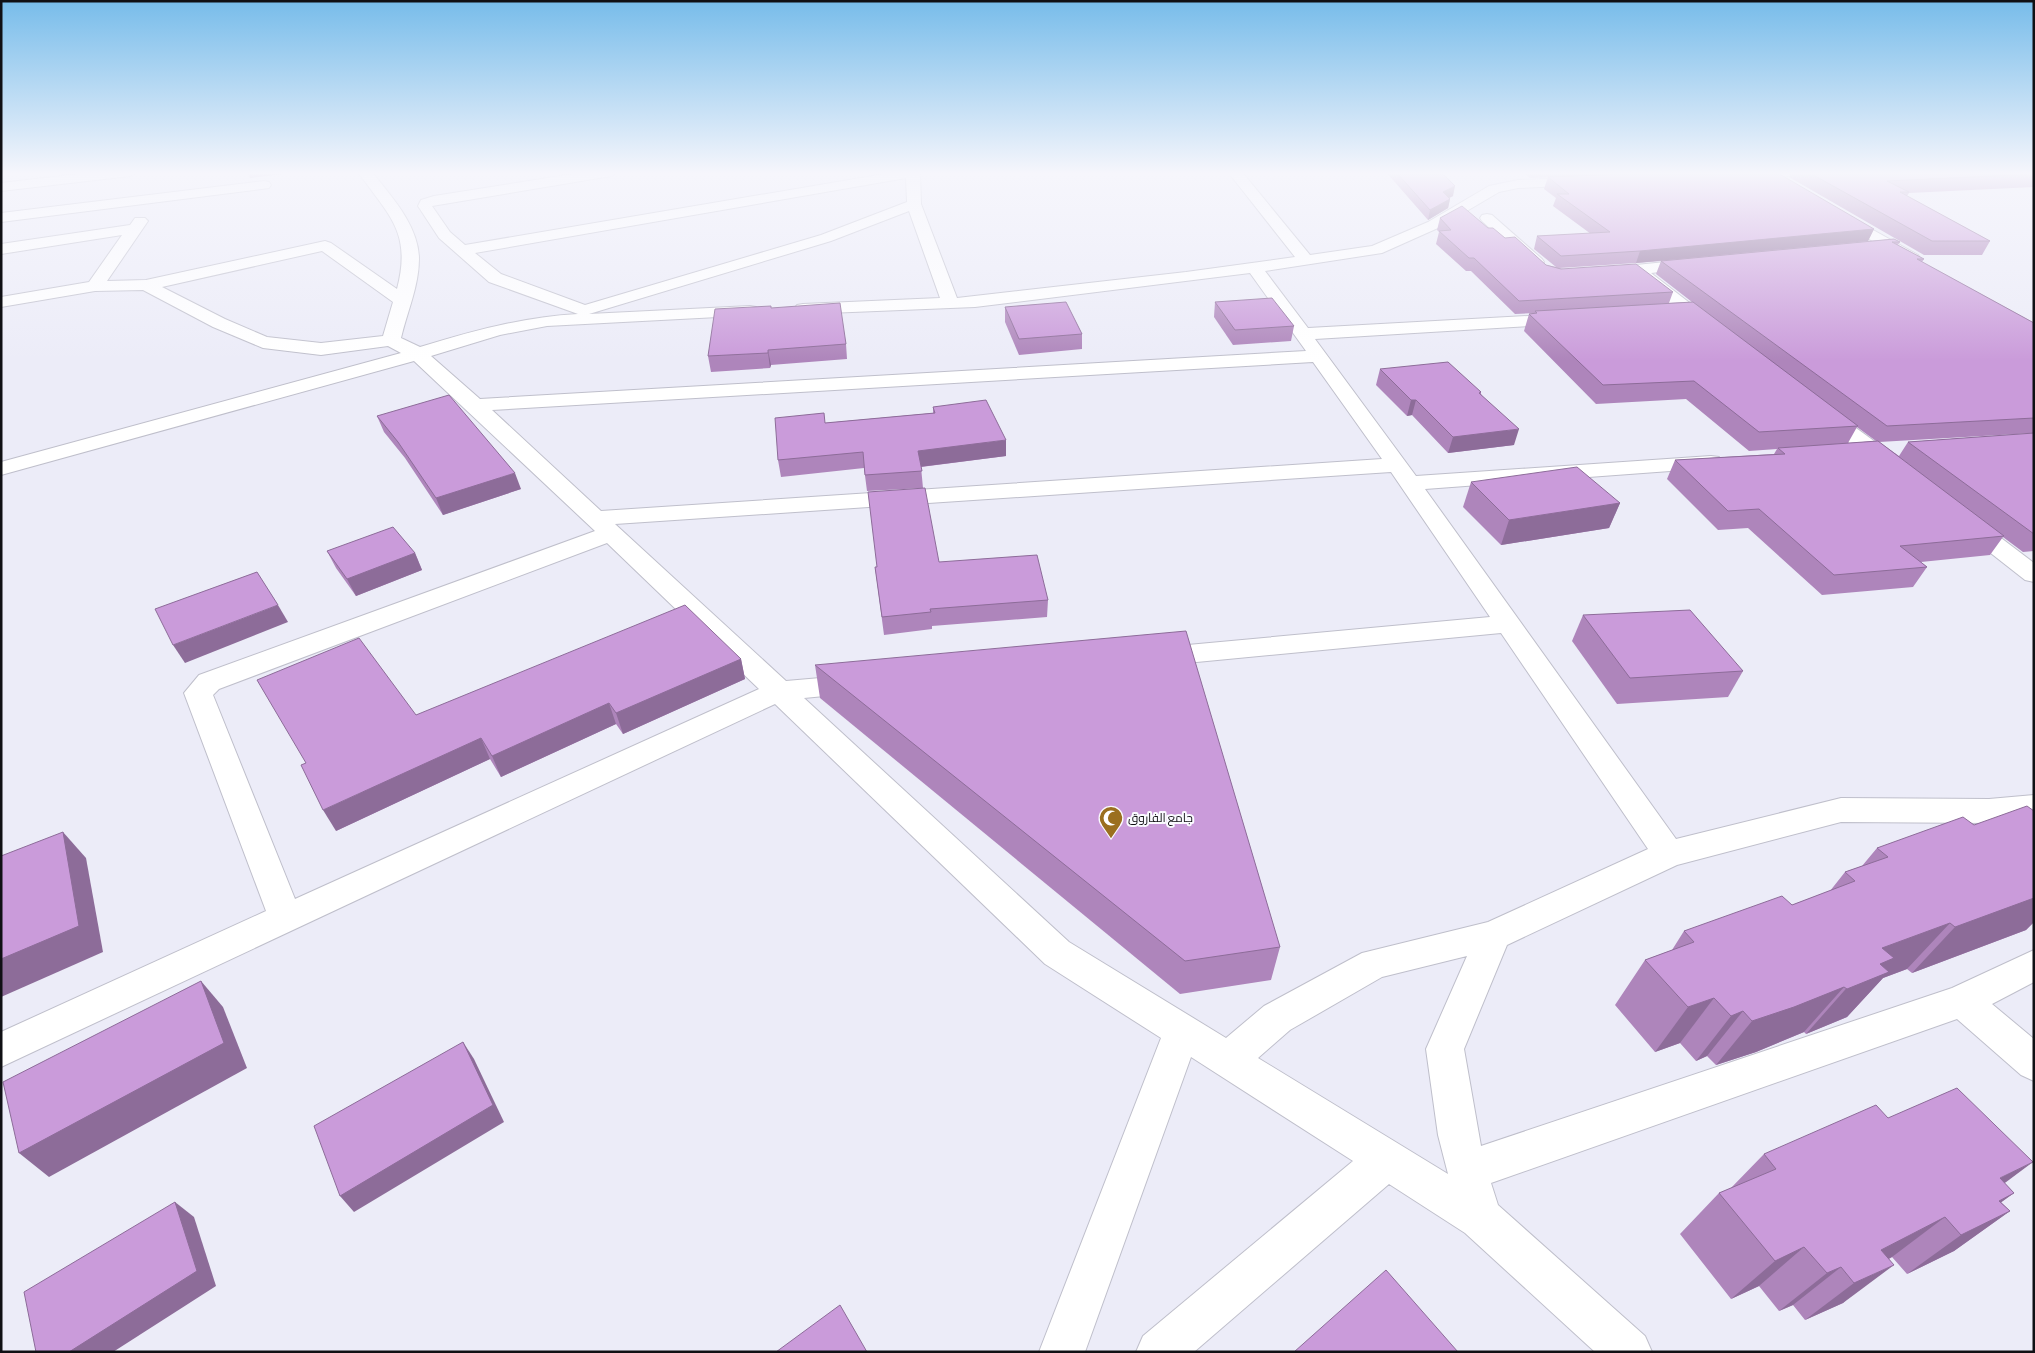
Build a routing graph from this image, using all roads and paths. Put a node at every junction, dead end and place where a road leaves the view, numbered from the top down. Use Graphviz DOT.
graph roads {
  1 [pos="93,235"];
  2 [pos="130,235"];
  3 [pos="406,235"];
  4 [pos="444,235"];
  5 [pos="548,235"];
  6 [pos="833,235"];
  7 [pos="925,235"];
  8 [pos="1286,235"];
  9 [pos="1409,235"];
  10 [pos="1506,235"];
  11 [pos="1873,235"];
  12 [pos="1890,245"];
  13 [pos="1861,248"];
  14 [pos="1,249"];
  15 [pos="462,250"];
  16 [pos="1307,261"];
  17 [pos="1714,263"];
  18 [pos="1924,264"];
  19 [pos="1255,268"];
  20 [pos="1636,270"];
  21 [pos="1616,271"];
  22 [pos="1548,273"];
  23 [pos="146,285"];
  24 [pos="95,286"];
  25 [pos="402,300"];
  26 [pos="1,302"];
  27 [pos="950,303"];
  28 [pos="583,310"];
  29 [pos="785,310"];
  30 [pos="765,311"];
  31 [pos="1690,311"];
  32 [pos="1660,313"];
  33 [pos="1580,318"];
  34 [pos="547,321"];
  35 [pos="1303,334"];
  36 [pos="1720,334"];
  37 [pos="391,340"];
  38 [pos="418,354"];
  39 [pos="1319,356"];
  40 [pos="1812,404"];
  41 [pos="475,405"];
  42 [pos="1901,449"];
  43 [pos="1873,450"];
  44 [pos="1843,453"];
  45 [pos="1735,460"];
  46 [pos="1,469"];
  47 [pos="1404,474"];
  48 [pos="1903,474"];
  49 [pos="1957,516"];
  50 [pos="603,526"];
  51 [pos="2034,575"];
  52 [pos="1509,624"];
  53 [pos="1124,660"];
  54 [pos="877,682"];
  55 [pos="778,691"];
  56 [pos="2034,806"];
  57 [pos="1989,811"];
  58 [pos="2014,838"];
  59 [pos="1669,854"];
  60 [pos="286,918"];
  61 [pos="1494,935"];
  62 [pos="2034,965"];
  63 [pos="1962,1001"];
  64 [pos="1182,1031"];
  65 [pos="1,1050"];
  66 [pos="1228,1060"];
  67 [pos="2034,1063"];
  68 [pos="1387,1159"];
  69 [pos="1468,1171"];
  70 [pos="1480,1218"];
  71 [pos="1062,1352"];
  72 [pos="1159,1352"];
  73 [pos="1629,1352"];
  1 -- 14 [label="street"];
  2 -- 24 [label="street"];
  3 -- 25 [label="street"];
  4 -- 15 [label="street"];
  5 -- 15 [label="street"];
  6 -- 28 [label="street"];
  7 -- 27 [label="street"];
  8 -- 16 [label="street"];
  9 -- 16 [label="street"];
  10 -- 22 [label="street"];
  11 -- 12 [label="street"];
  12 -- 13 [label="street"];
  12 -- 18 [label="street"];
  15 -- 28 [label="street"];
  16 -- 19 [label="street"];
  17 -- 20 [label="street"];
  19 -- 27 [label="street"];
  19 -- 35 [label="street"];
  20 -- 21 [label="street"];
  20 -- 31 [label="street"];
  23 -- 24 [label="street"];
  23 -- 25 [label="street"];
  23 -- 37 [label="street"];
  24 -- 26 [label="street"];
  25 -- 37 [label="street"];
  27 -- 29 [label="street"];
  28 -- 34 [label="street"];
  30 -- 34 [label="street"];
  31 -- 32 [label="street"];
  31 -- 36 [label="street"];
  33 -- 35 [label="street"];
  34 -- 38 [label="street"];
  35 -- 39 [label="street"];
  37 -- 38 [label="street"];
  38 -- 41 [label="street"];
  38 -- 46 [label="street"];
  39 -- 41 [label="street"];
  39 -- 47 [label="street"];
  40 -- 43 [label="street"];
  41 -- 50 [label="street"];
  42 -- 43 [label="street"];
  43 -- 44 [label="street"];
  43 -- 48 [label="street"];
  45 -- 47 [label="street"];
  47 -- 50 [label="street"];
  47 -- 52 [label="street"];
  49 -- 51 [label="street"];
  50 -- 55 [label="street"];
  50 -- 60 [label="street"];
  52 -- 53 [label="street"];
  52 -- 59 [label="street"];
  54 -- 55 [label="street"];
  55 -- 60 [label="street"];
  55 -- 64 [label="street"];
  56 -- 57 [label="street"];
  57 -- 58 [label="street"];
  57 -- 59 [label="street"];
  59 -- 61 [label="street"];
  60 -- 65 [label="street"];
  61 -- 66 [label="street"];
  61 -- 69 [label="street"];
  62 -- 63 [label="street"];
  63 -- 67 [label="street"];
  63 -- 69 [label="street"];
  64 -- 66 [label="street"];
  64 -- 71 [label="street"];
  66 -- 68 [label="street"];
  68 -- 70 [label="street"];
  68 -- 72 [label="street"];
  69 -- 70 [label="street"];
  70 -- 73 [label="street"];
}
